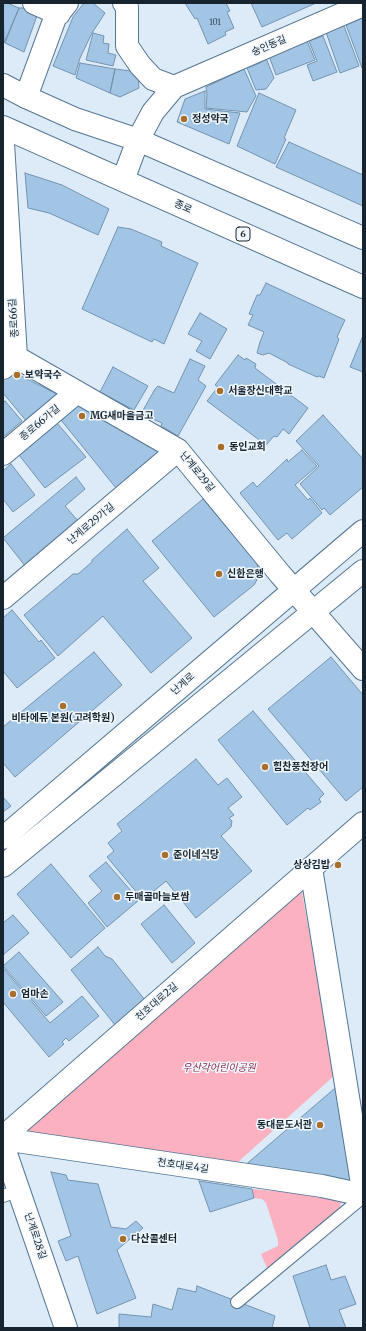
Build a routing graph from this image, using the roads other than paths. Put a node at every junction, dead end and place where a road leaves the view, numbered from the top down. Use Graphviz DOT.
graph roads {
  1 [pos="34,3"];
  2 [pos="124,3"];
  3 [pos="363,5"];
  4 [pos="63,8"];
  5 [pos="3,85"];
  6 [pos="174,87"];
  7 [pos="26,97"];
  8 [pos="3,127"];
  9 [pos="138,140"];
  10 [pos="3,143"];
  11 [pos="123,180"];
  12 [pos="363,238"];
  13 [pos="363,287"];
  14 [pos="7,359"];
  15 [pos="77,392"];
  16 [pos="178,450"];
  17 [pos="3,454"];
  18 [pos="363,531"];
  19 [pos="363,571"];
  20 [pos="293,590"];
  21 [pos="3,598"];
  22 [pos="314,612"];
  23 [pos="363,668"];
  24 [pos="363,823"];
  25 [pos="3,838"];
  26 [pos="3,866"];
  27 [pos="311,868"];
  28 [pos="359,1134"];
  29 [pos="3,1138"];
  30 [pos="3,1145"];
  31 [pos="363,1190"];
  32 [pos="11,1193"];
  33 [pos="363,1196"];
  34 [pos="237,1302"];
  35 [pos="66,1328"];
  1 -- 4 [label="street"];
  2 -- 6 [label="street"];
  3 -- 6 [label="street, 숭인동길"];
  4 -- 7 [label="street"];
  5 -- 7 [label="street"];
  6 -- 9 [label="street, 숭인동길"];
  7 -- 9 [label="street"];
  8 -- 11 [label="street, 종로 / 6"];
  9 -- 11 [label="street, 숭인동길"];
  9 -- 12 [label="street"];
  10 -- 14 [label="street, 종로66길"];
  11 -- 13 [label="street, 종로 / 6"];
  14 -- 15 [label="street, 난계로29길"];
  15 -- 16 [label="street, 난계로29길"];
  15 -- 17 [label="street, 종로66가길"];
  16 -- 20 [label="street, 난계로29길"];
  16 -- 21 [label="street, 난계로29가길"];
  18 -- 20 [label="street, 난계로"];
  19 -- 22 [label="street"];
  20 -- 22 [label="street, 난계로29길"];
  20 -- 25 [label="street, 난계로"];
  22 -- 23 [label="street, 난계로29길"];
  22 -- 26 [label="street"];
  24 -- 27 [label="street, 천호대로2길"];
  27 -- 28 [label="street"];
  27 -- 29 [label="street, 천호대로2길"];
  28 -- 31 [label="street"];
  29 -- 33 [label="street, 천호대로4길"];
  30 -- 32 [label="street, 난계로28길"];
  32 -- 35 [label="street, 난계로28길"];
  33 -- 34 [label="lane"];
}
